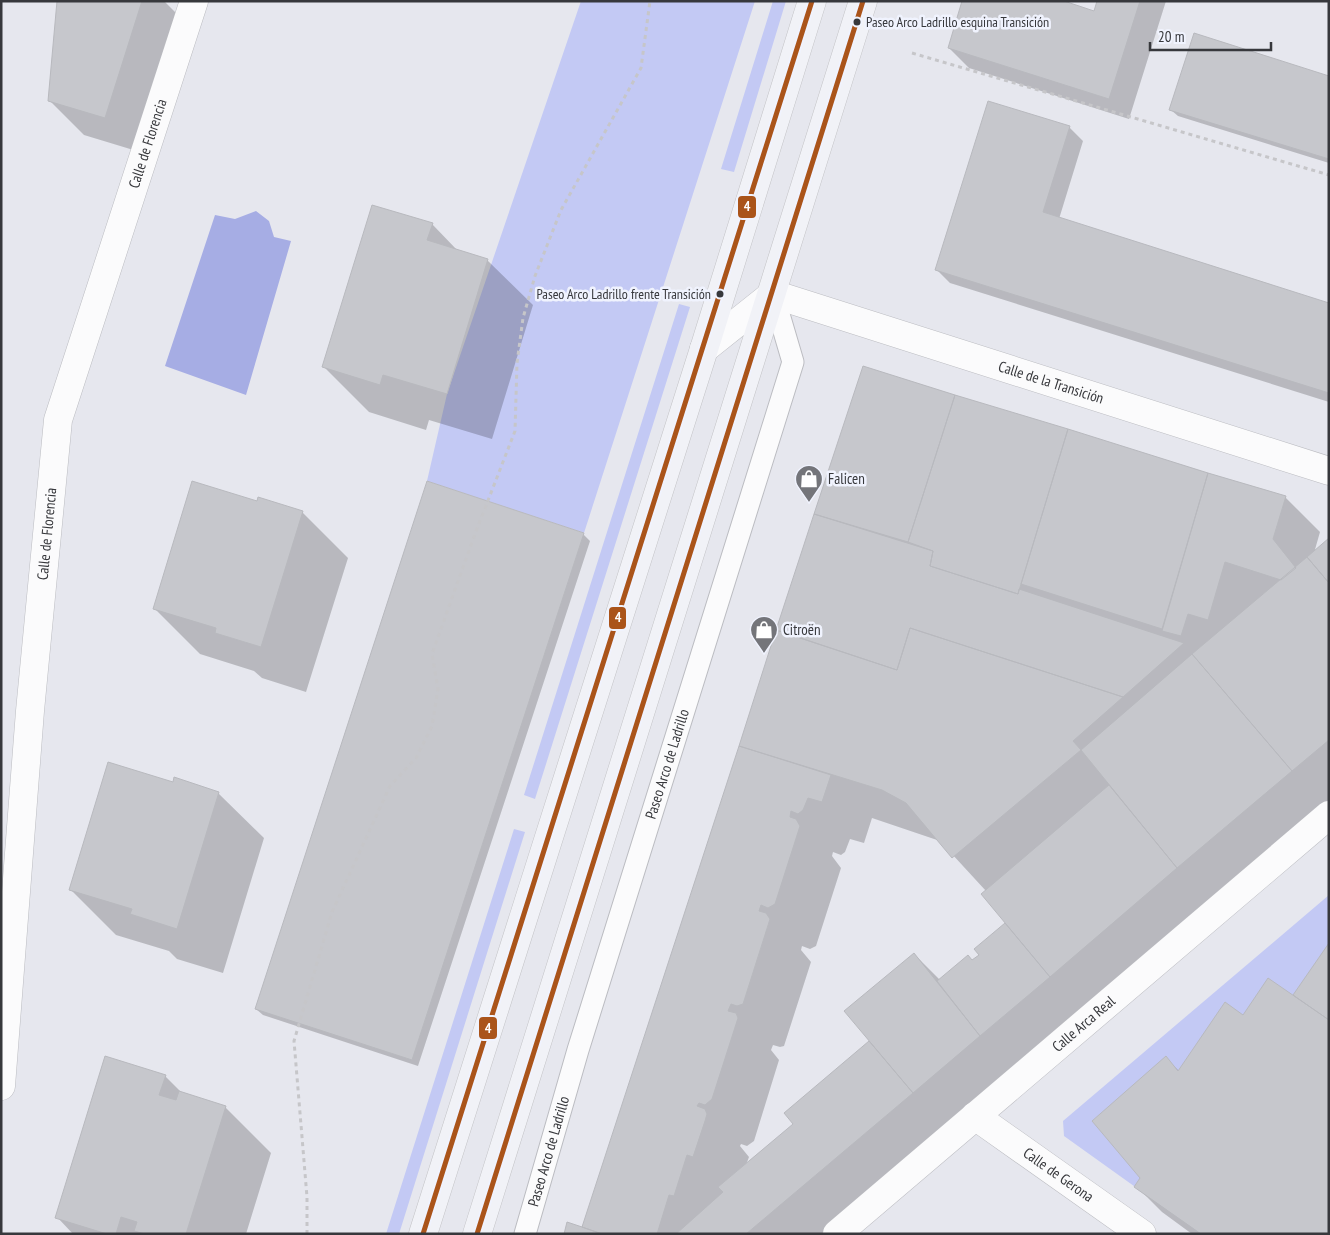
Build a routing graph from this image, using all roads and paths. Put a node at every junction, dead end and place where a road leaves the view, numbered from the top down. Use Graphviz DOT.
graph roads {
  1 [pos="194,1"];
  2 [pos="650,1"];
  3 [pos="812,1"];
  4 [pos="863,1"];
  5 [pos="912,53"];
  6 [pos="1329,175"];
  7 [pos="773,294"];
  8 [pos="704,349"];
  9 [pos="1329,472"];
  10 [pos="1329,815"];
  11 [pos="1,1086"];
  12 [pos="974,1116"];
  13 [pos="307,1234"];
  14 [pos="423,1234"];
  15 [pos="477,1234"];
  16 [pos="525,1234"];
  17 [pos="837,1234"];
  18 [pos="1142,1234"];
  1 -- 11 [label="street, Calle de Florencia"];
  2 -- 13 [label="path"];
  3 -- 8 [label="main road"];
  4 -- 7 [label="main road"];
  5 -- 6 [label="path"];
  7 -- 8 [label="street"];
  7 -- 9 [label="street, Calle de la Transición"];
  7 -- 15 [label="main road"];
  7 -- 16 [label="lane, Paseo Arco de Ladrillo"];
  8 -- 14 [label="main road"];
  10 -- 12 [label="street, Calle Arca Real"];
  12 -- 17 [label="street, Calle Arca Real"];
  12 -- 18 [label="street, Calle de Gerona"];
}
